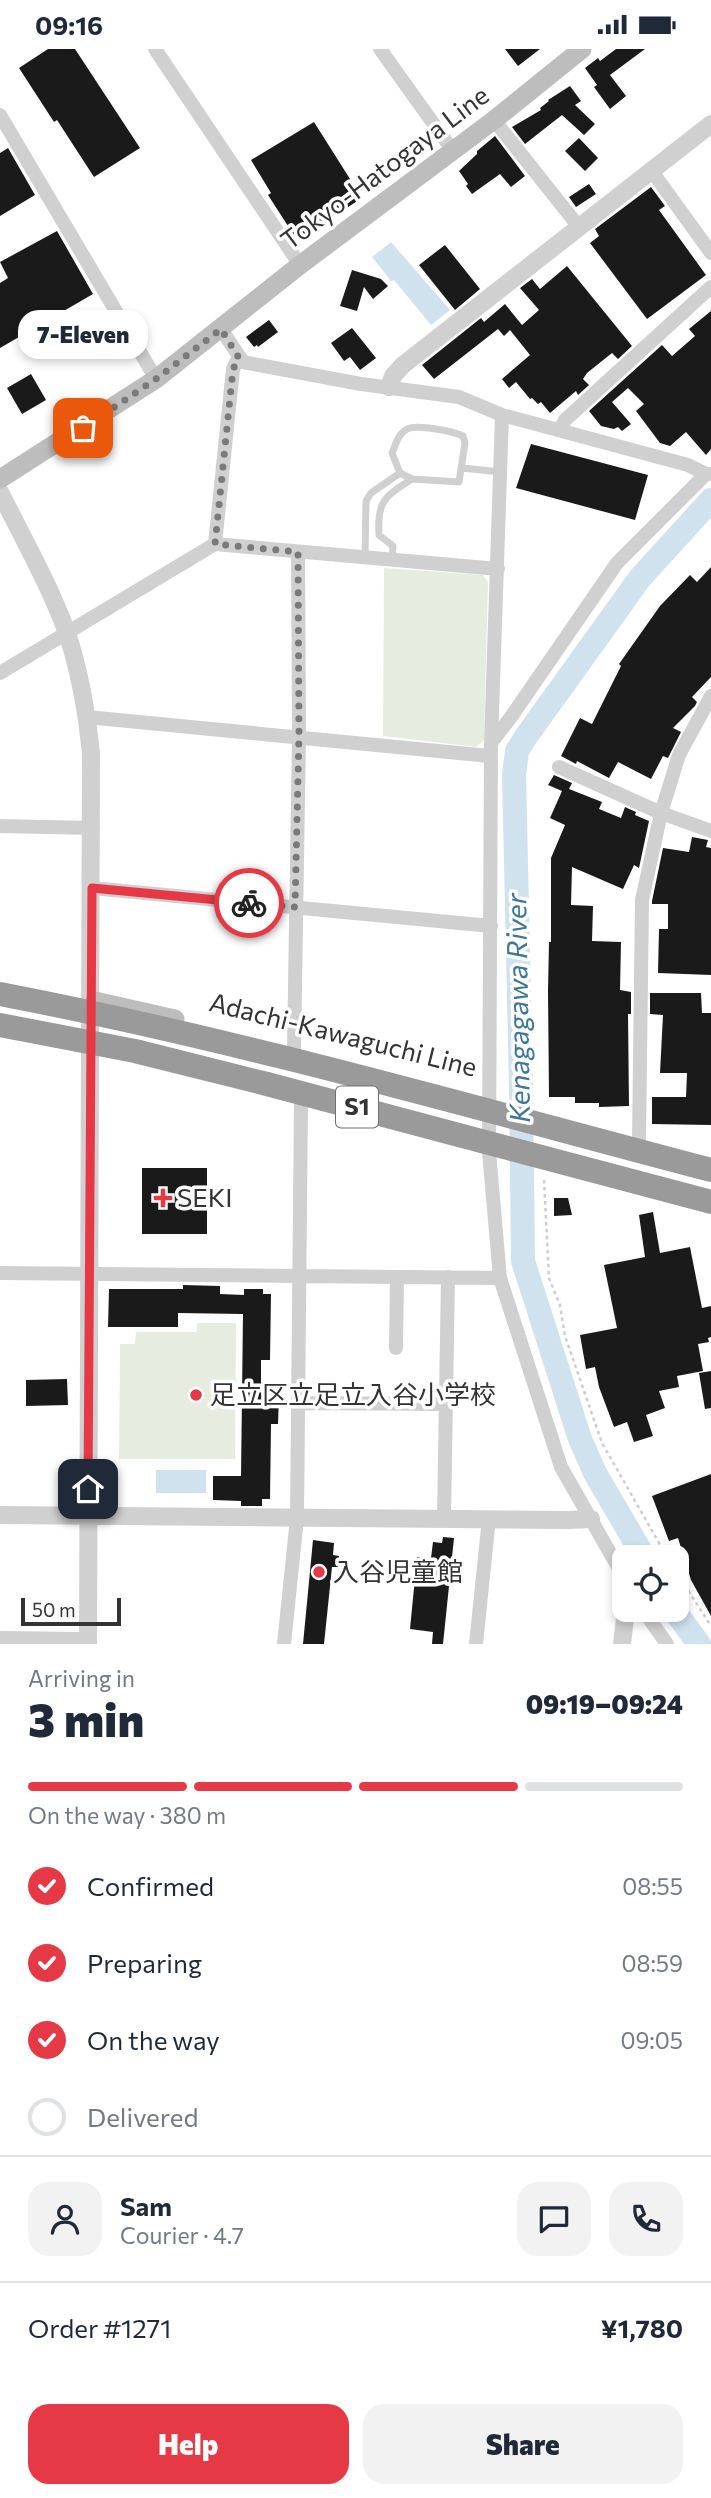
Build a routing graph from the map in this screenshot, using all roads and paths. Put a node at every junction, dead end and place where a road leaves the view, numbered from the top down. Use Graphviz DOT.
graph roads {
  1 [pos="155,49"];
  2 [pos="582,49"];
  3 [pos="385,51"];
  4 [pos="0,115"];
  5 [pos="494,120"];
  6 [pos="711,124"];
  7 [pos="453,151"];
  8 [pos="651,170"];
  9 [pos="579,227"];
  10 [pos="711,253"];
  11 [pos="300,265"];
  12 [pos="711,287"];
  13 [pos="221,329"];
  14 [pos="239,358"];
  15 [pos="156,379"];
  16 [pos="389,387"];
  17 [pos="502,415"];
  18 [pos="560,430"];
  19 [pos="462,468"];
  20 [pos="502,472"];
  21 [pos="400,473"];
  22 [pos="709,474"];
  23 [pos="0,479"];
  24 [pos="412,479"];
  25 [pos="0,492"];
  26 [pos="215,544"];
  27 [pos="298,552"];
  28 [pos="365,558"];
  29 [pos="392,560"];
  30 [pos="498,569"];
  31 [pos="67,635"];
  32 [pos="0,673"];
  33 [pos="711,696"];
  34 [pos="87,717"];
  35 [pos="299,736"];
  36 [pos="491,749"];
  37 [pos="559,767"];
  38 [pos="661,813"];
  39 [pos="0,826"];
  40 [pos="93,828"];
  41 [pos="711,831"];
  42 [pos="92,888"];
  43 [pos="295,907"];
  44 [pos="491,926"];
  45 [pos="0,984"];
  46 [pos="0,994"];
  47 [pos="91,1001"];
  48 [pos="0,1005"];
  49 [pos="0,1025"];
  50 [pos="0,1032"];
  51 [pos="294,1048"];
  52 [pos="91,1050"];
  53 [pos="363,1076"];
  54 [pos="490,1100"];
  55 [pos="301,1101"];
  56 [pos="639,1140"];
  57 [pos="489,1152"];
  58 [pos="711,1158"];
  59 [pos="711,1170"];
  60 [pos="544,1180"];
  61 [pos="711,1202"];
  62 [pos="711,1212"];
  63 [pos="0,1273"];
  64 [pos="90,1273"];
  65 [pos="300,1275"];
  66 [pos="397,1277"];
  67 [pos="448,1277"];
  68 [pos="500,1278"];
  69 [pos="396,1348"];
  70 [pos="298,1403"];
  71 [pos="446,1404"];
  72 [pos="0,1515"];
  73 [pos="87,1516"];
  74 [pos="296,1518"];
  75 [pos="444,1518"];
  76 [pos="489,1518"];
  77 [pos="591,1519"];
  78 [pos="660,1545"];
  79 [pos="612,1556"];
  80 [pos="689,1592"];
  81 [pos="625,1622"];
  82 [pos="651,1622"];
  83 [pos="711,1626"];
  84 [pos="0,1638"];
  85 [pos="88,1641"];
  86 [pos="284,1644"];
  87 [pos="476,1644"];
  88 [pos="622,1644"];
  89 [pos="667,1644"];
  1 -- 11 [label="street"];
  2 -- 5 [label="main road, Tokyo-Hatogaya Line"];
  3 -- 7 [label="street"];
  4 -- 15 [label="street"];
  5 -- 7 [label="main road, Tokyo-Hatogaya Line"];
  5 -- 9 [label="street"];
  6 -- 8 [label="street"];
  7 -- 11 [label="main road, Tokyo-Hatogaya Line"];
  8 -- 9 [label="street"];
  8 -- 10 [label="street"];
  9 -- 16 [label="street"];
  11 -- 13 [label="main road, Tokyo-Hatogaya Line"];
  12 -- 18 [label="street"];
  13 -- 14 [label="street"];
  13 -- 15 [label="main road, Tokyo-Hatogaya Line"];
  14 -- 16 [label="street"];
  14 -- 26 [label="street"];
  15 -- 23 [label="main road, Tokyo-Hatogaya Line"];
  16 -- 17 [label="street"];
  17 -- 18 [label="street"];
  17 -- 20 [label="street"];
  18 -- 22 [label="street"];
  19 -- 20 [label="lane"];
  19 -- 21 [label="lane"];
  19 -- 24 [label="lane"];
  20 -- 30 [label="street"];
  21 -- 24 [label="lane"];
  21 -- 28 [label="lane"];
  22 -- 36 [label="street"];
  24 -- 29 [label="lane"];
  25 -- 31 [label="street"];
  26 -- 27 [label="street"];
  26 -- 31 [label="street"];
  27 -- 28 [label="street"];
  27 -- 35 [label="street"];
  28 -- 29 [label="street"];
  29 -- 30 [label="street"];
  30 -- 36 [label="street"];
  31 -- 32 [label="street"];
  31 -- 34 [label="street"];
  33 -- 38 [label="street"];
  34 -- 35 [label="street"];
  34 -- 40 [label="street"];
  35 -- 36 [label="street"];
  35 -- 43 [label="street"];
  36 -- 44 [label="street"];
  37 -- 38 [label="street"];
  38 -- 41 [label="street"];
  38 -- 56 [label="street"];
  39 -- 40 [label="street"];
  40 -- 42 [label="street"];
  42 -- 43 [label="street"];
  42 -- 47 [label="street"];
  43 -- 44 [label="street"];
  43 -- 51 [label="street"];
  44 -- 54 [label="street"];
  45 -- 47 [label="main road, Adachi-Kawaguchi Line"];
  46 -- 53 [label="highway, S1, bridge"];
  47 -- 51 [label="main road, Adachi-Kawaguchi Line"];
  47 -- 52 [label="street"];
  48 -- 53 [label="highway, bridge"];
  49 -- 61 [label="highway, S1, bridge"];
  50 -- 52 [label="main road"];
  51 -- 54 [label="main road, Adachi-Kawaguchi Line"];
  52 -- 55 [label="main road"];
  52 -- 64 [label="street"];
  53 -- 59 [label="highway, S1, bridge"];
  54 -- 56 [label="main road, Adachi-Kawaguchi Line"];
  54 -- 57 [label="street"];
  55 -- 57 [label="main road"];
  55 -- 65 [label="street"];
  56 -- 58 [label="main road, Adachi-Kawaguchi Line"];
  57 -- 62 [label="main road"];
  57 -- 68 [label="street"];
  60 -- 78 [label="path"];
  63 -- 64 [label="street"];
  64 -- 65 [label="street"];
  64 -- 73 [label="street"];
  65 -- 66 [label="street"];
  65 -- 70 [label="street"];
  66 -- 67 [label="street"];
  66 -- 69 [label="street"];
  67 -- 68 [label="street"];
  67 -- 71 [label="street"];
  68 -- 77 [label="street"];
  70 -- 71 [label="street"];
  70 -- 74 [label="street"];
  71 -- 75 [label="street"];
  72 -- 73 [label="street"];
  73 -- 74 [label="street"];
  73 -- 85 [label="street"];
  74 -- 75 [label="street"];
  74 -- 86 [label="street"];
  75 -- 76 [label="street"];
  76 -- 77 [label="street"];
  76 -- 87 [label="street"];
  77 -- 79 [label="street"];
  80 -- 83 [label="path"];
  81 -- 88 [label="street"];
  82 -- 89 [label="street"];
  84 -- 85 [label="street"];
}
